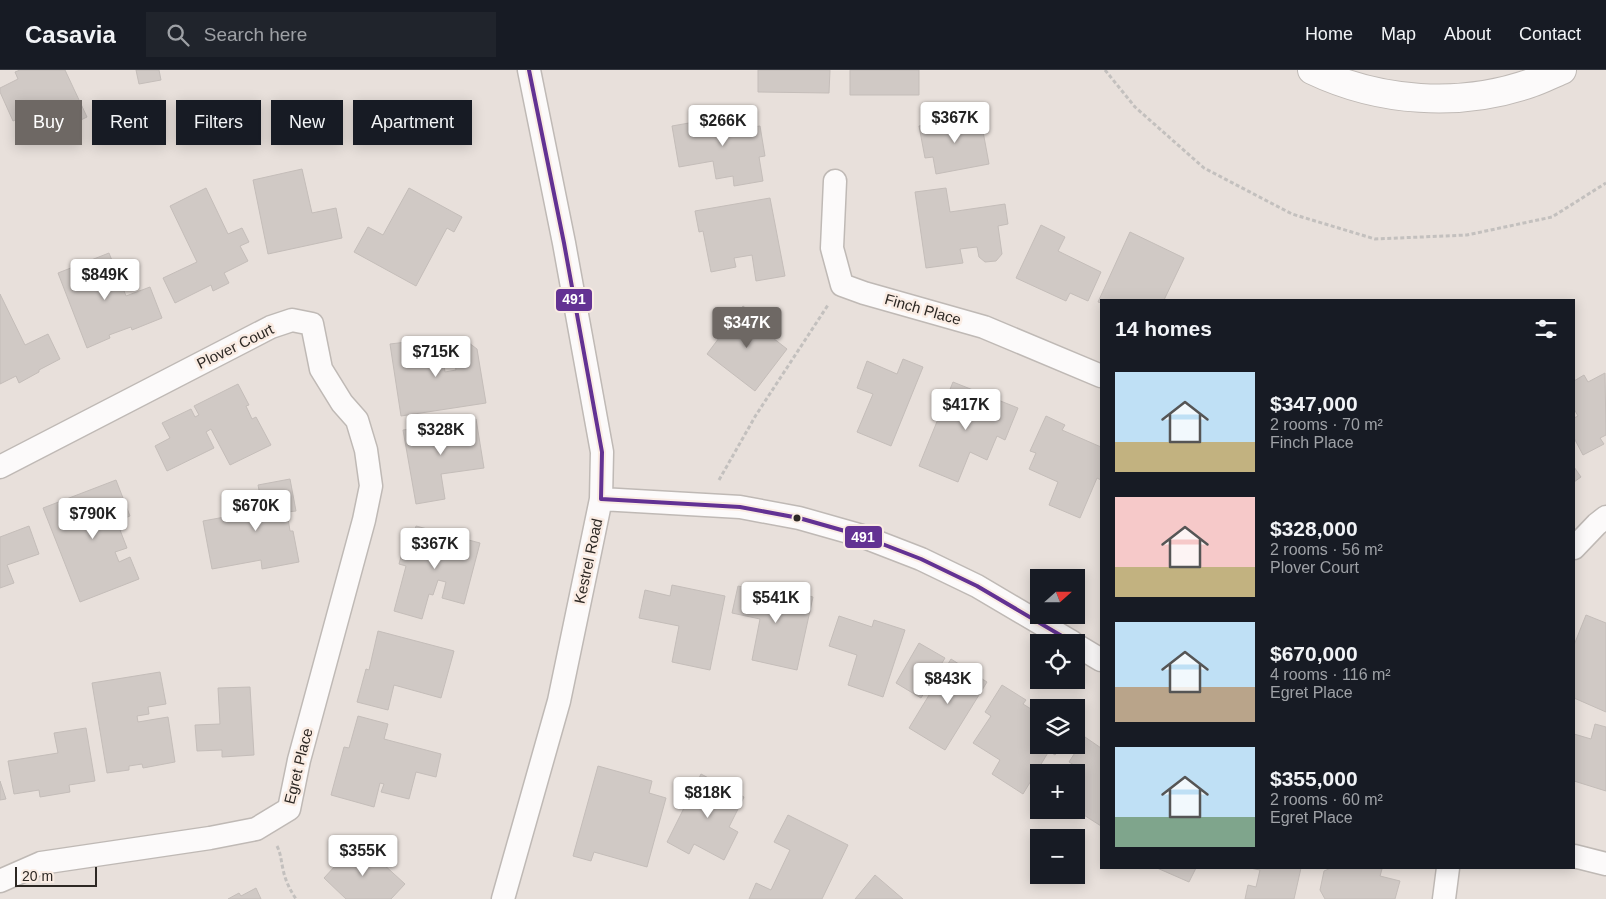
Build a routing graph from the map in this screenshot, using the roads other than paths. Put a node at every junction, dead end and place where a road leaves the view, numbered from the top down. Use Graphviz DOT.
graph roads {
  1 [pos="529,70"];
  2 [pos="1312,70"];
  3 [pos="1562,70"];
  4 [pos="835,181"];
  5 [pos="1100,376"];
  6 [pos="0,466"];
  7 [pos="601,499"];
  8 [pos="1606,517"];
  9 [pos="364,520"];
  10 [pos="1575,547"];
  11 [pos="1058,634"];
  12 [pos="1085,650"];
  13 [pos="1100,659"];
  14 [pos="1575,856"];
  15 [pos="1606,864"];
  16 [pos="1448,869"];
  17 [pos="0,880"];
  18 [pos="503,899"];
  19 [pos="1444,899"];
  1 -- 7 [label="street, Kestrel Road"];
  2 -- 3 [label="highway"];
  4 -- 5 [label="street, Finch Place"];
  6 -- 9 [label="street, Plover Court"];
  7 -- 11 [label="street"];
  7 -- 18 [label="street, Kestrel Road"];
  8 -- 10 [label="street"];
  9 -- 17 [label="street, Egret Place"];
  12 -- 13 [label="street"];
  14 -- 15 [label="street"];
  16 -- 19 [label="street"];
}
